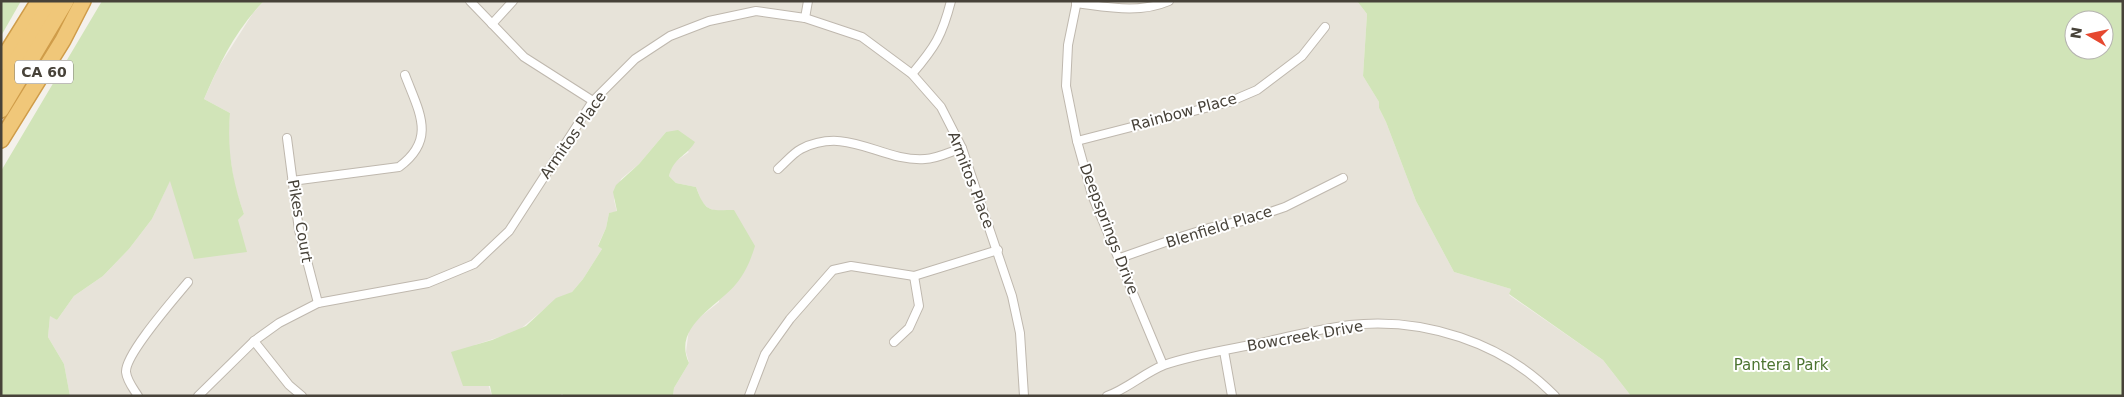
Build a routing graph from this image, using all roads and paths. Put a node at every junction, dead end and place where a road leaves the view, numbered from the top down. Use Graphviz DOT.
graph roads {
  1 [pos="39,1"];
  2 [pos="52,1"];
  3 [pos="66,1"];
  4 [pos="83,1"];
  5 [pos="470,1"];
  6 [pos="513,1"];
  7 [pos="808,1"];
  8 [pos="951,1"];
  9 [pos="1169,1"];
  10 [pos="1076,2"];
  11 [pos="806,18"];
  12 [pos="492,24"];
  13 [pos="1325,26"];
  14 [pos="1,62"];
  15 [pos="912,74"];
  16 [pos="405,75"];
  17 [pos="1,86"];
  18 [pos="593,101"];
  19 [pos="1,110"];
  20 [pos="287,138"];
  21 [pos="1,140"];
  22 [pos="1076,140"];
  23 [pos="962,148"];
  24 [pos="778,169"];
  25 [pos="1343,178"];
  26 [pos="292,181"];
  27 [pos="998,250"];
  28 [pos="1120,258"];
  29 [pos="914,276"];
  30 [pos="188,282"];
  31 [pos="318,303"];
  32 [pos="254,341"];
  33 [pos="894,342"];
  34 [pos="1224,351"];
  35 [pos="1163,365"];
  36 [pos="1110,395"];
  37 [pos="138,396"];
  38 [pos="198,396"];
  39 [pos="302,396"];
  40 [pos="748,396"];
  41 [pos="1024,396"];
  42 [pos="1232,396"];
  43 [pos="1555,396"];
  1 -- 14 [label="highway, CA 60"];
  2 -- 17 [label="highway"];
  3 -- 19 [label="highway"];
  4 -- 21 [label="highway, CA 60"];
  5 -- 12 [label="street"];
  6 -- 12 [label="street"];
  7 -- 11 [label="street"];
  8 -- 15 [label="street"];
  9 -- 10 [label="street"];
  10 -- 22 [label="street, Deepsprings Drive"];
  11 -- 15 [label="street, Armitos Place"];
  11 -- 18 [label="street, Armitos Place"];
  12 -- 18 [label="street"];
  13 -- 22 [label="street, Rainbow Place"];
  15 -- 23 [label="street, Armitos Place"];
  16 -- 26 [label="street"];
  18 -- 31 [label="street, Armitos Place"];
  20 -- 26 [label="street, Pikes Court"];
  22 -- 28 [label="street, Deepsprings Drive"];
  23 -- 24 [label="street"];
  23 -- 27 [label="street, Armitos Place"];
  25 -- 28 [label="street, Blenfield Place"];
  26 -- 31 [label="street, Pikes Court"];
  27 -- 29 [label="street"];
  27 -- 41 [label="street, Armitos Place"];
  28 -- 35 [label="street, Deepsprings Drive"];
  29 -- 33 [label="street"];
  29 -- 40 [label="street"];
  30 -- 37 [label="street"];
  31 -- 32 [label="street, Armitos Place"];
  32 -- 38 [label="street, Armitos Place"];
  32 -- 39 [label="street"];
  34 -- 35 [label="street, Bowcreek Drive"];
  34 -- 42 [label="street"];
  34 -- 43 [label="street, Bowcreek Drive"];
  35 -- 36 [label="street, Bowcreek Drive"];
}
